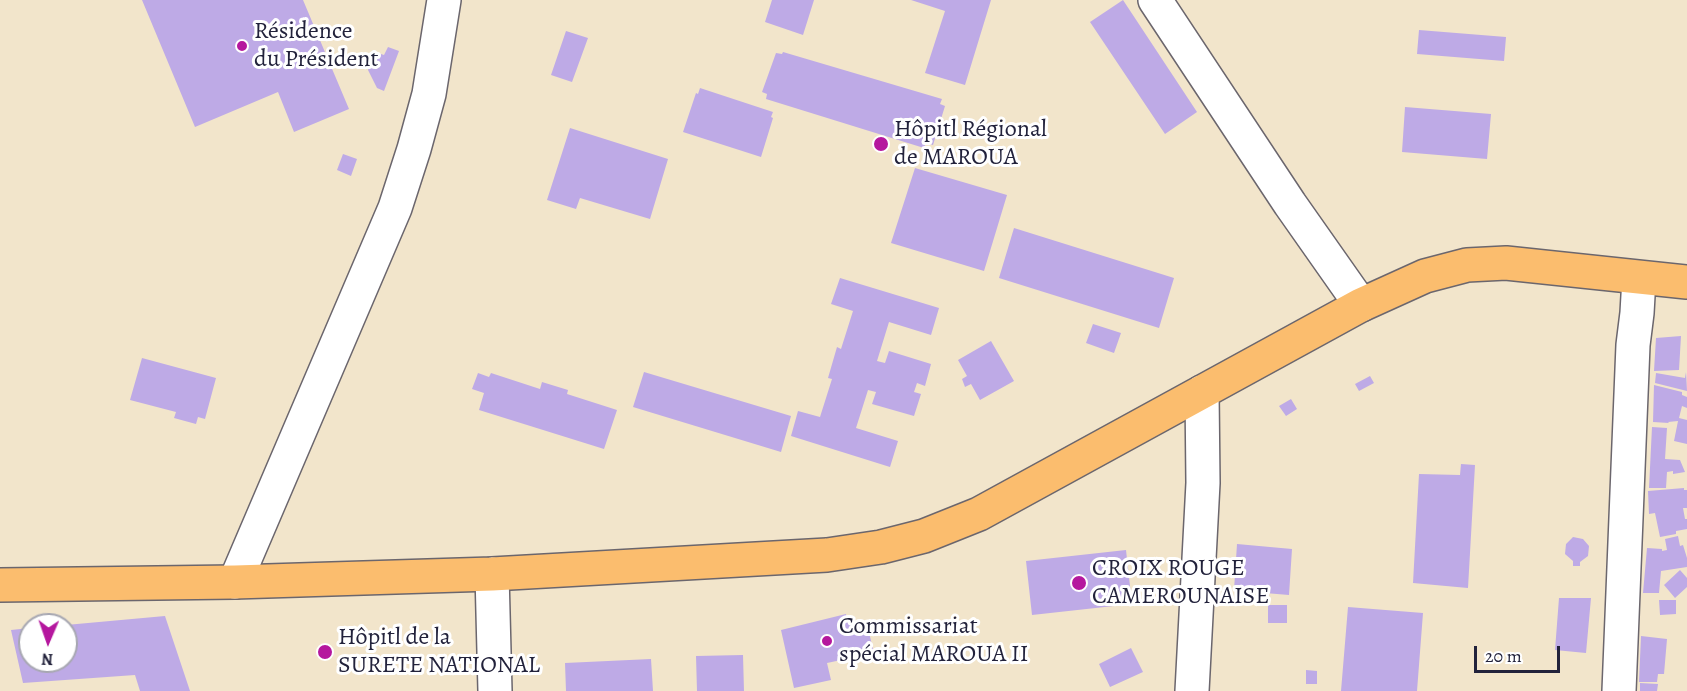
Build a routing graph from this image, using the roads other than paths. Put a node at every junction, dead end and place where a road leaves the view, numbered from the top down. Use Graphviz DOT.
graph roads {
  1 [pos="444,0"];
  2 [pos="1155,0"];
  3 [pos="1639,278"];
  4 [pos="1687,282"];
  5 [pos="1360,305"];
  6 [pos="1202,392"];
  7 [pos="492,574"];
  8 [pos="235,582"];
  9 [pos="0,585"];
  10 [pos="495,691"];
  11 [pos="1192,691"];
  12 [pos="1619,691"];
  1 -- 8 [label="street"];
  2 -- 5 [label="street"];
  3 -- 4 [label="main road"];
  3 -- 5 [label="main road"];
  3 -- 12 [label="street"];
  5 -- 6 [label="main road"];
  6 -- 7 [label="main road"];
  6 -- 11 [label="street"];
  7 -- 8 [label="main road"];
  7 -- 10 [label="street"];
  8 -- 9 [label="main road"];
}
